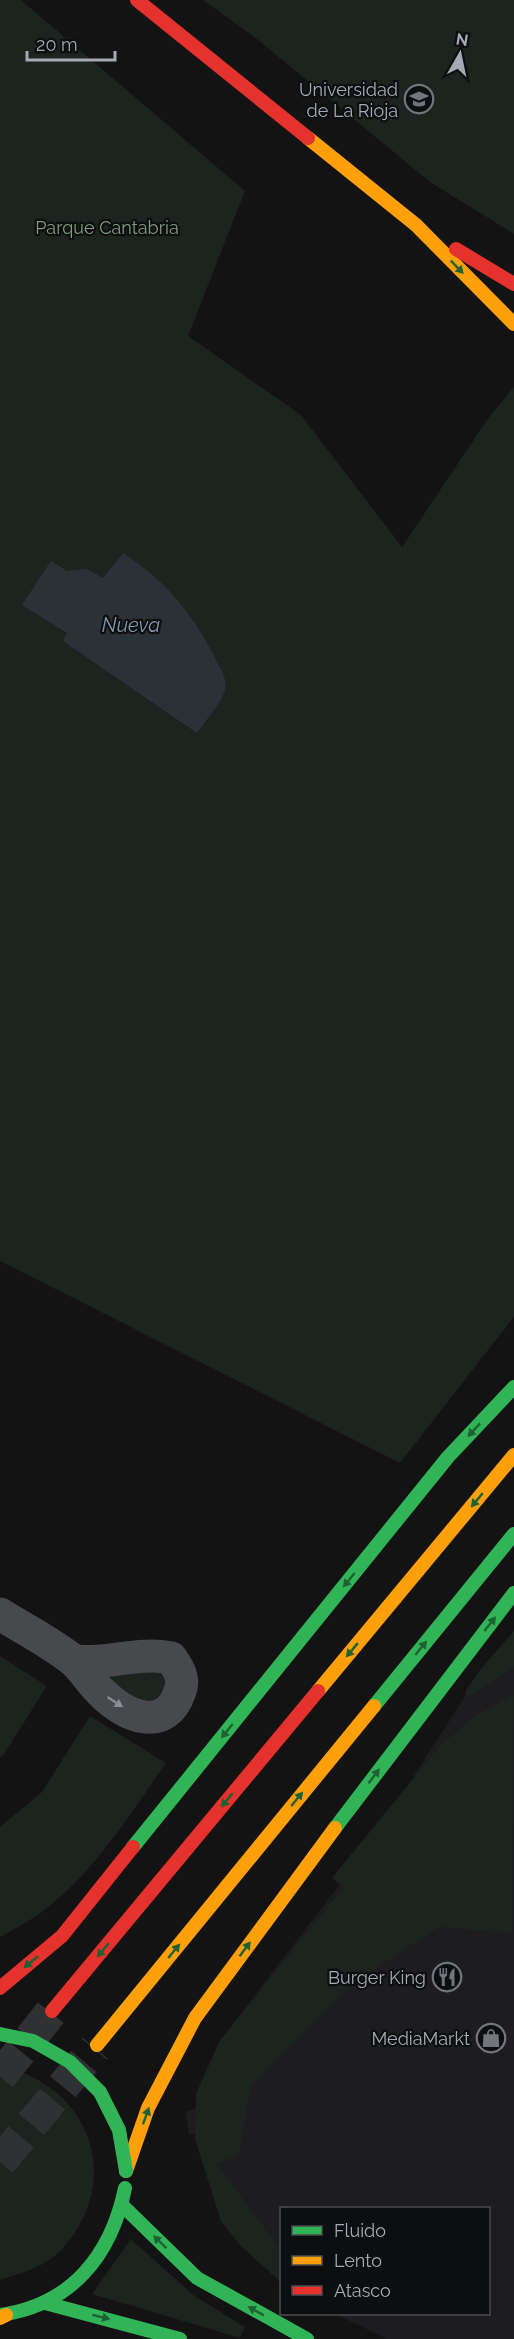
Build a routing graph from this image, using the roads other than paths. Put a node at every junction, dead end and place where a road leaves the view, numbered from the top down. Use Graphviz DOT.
graph roads {
  1 [pos="137,0"];
  2 [pos="416,225"];
  3 [pos="514,284"];
  4 [pos="514,324"];
  5 [pos="514,1387"];
  6 [pos="514,1455"];
  7 [pos="514,1533"];
  8 [pos="514,1593"];
  9 [pos="0,1614"];
  10 [pos="74,1661"];
  11 [pos="0,1988"];
  12 [pos="52,2011"];
  13 [pos="0,2034"];
  14 [pos="98,2045"];
  15 [pos="126,2171"];
  16 [pos="123,2206"];
  17 [pos="45,2303"];
  18 [pos="2,2316"];
  19 [pos="180,2339"];
  20 [pos="307,2339"];
  1 -- 2 [label="main road"];
  2 -- 3 [label="main road"];
  2 -- 4 [label="main road, one-way"];
  5 -- 11 [label="main road, one-way"];
  6 -- 12 [label="main road, one-way"];
  14 -- 7 [label="main road, one-way"];
  15 -- 8 [label="main road, one-way"];
  9 -- 10 [label="street"];
  13 -- 15 [label="main road, bridge"];
  15 -- 16 [label="main road"];
  16 -- 17 [label="main road"];
  20 -- 16 [label="main road, one-way"];
  17 -- 18 [label="main road"];
  17 -- 19 [label="main road, one-way"];
}
